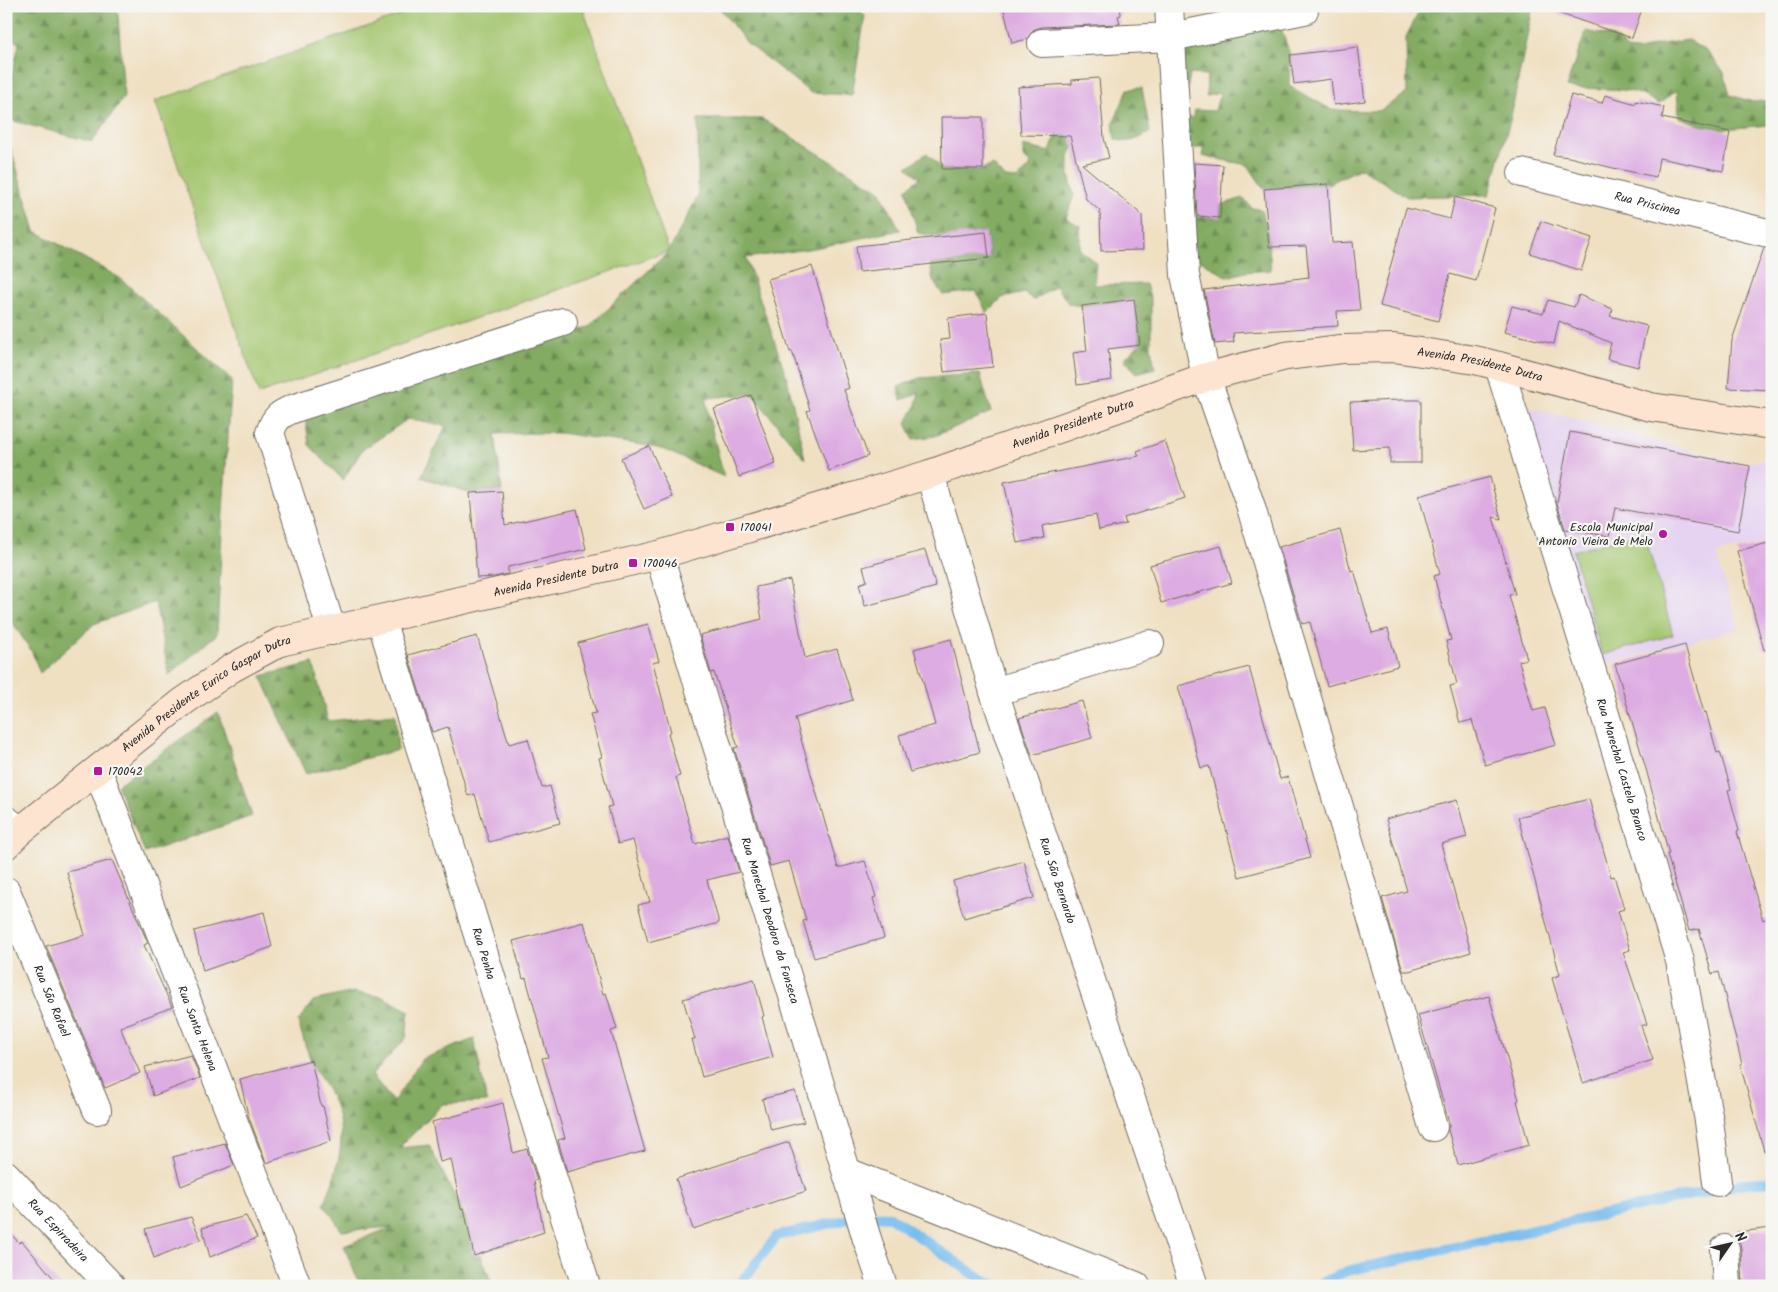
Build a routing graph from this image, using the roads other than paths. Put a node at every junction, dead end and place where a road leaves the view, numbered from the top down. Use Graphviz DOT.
graph roads {
  1 [pos="1169,6"];
  2 [pos="1304,10"];
  3 [pos="1171,37"];
  4 [pos="1042,43"];
  5 [pos="1522,173"];
  6 [pos="1772,234"];
  7 [pos="563,322"];
  8 [pos="1499,366"];
  9 [pos="1206,377"];
  10 [pos="1772,425"];
  11 [pos="930,474"];
  12 [pos="659,555"];
  13 [pos="381,620"];
  14 [pos="332,631"];
  15 [pos="1150,644"];
  16 [pos="994,692"];
  17 [pos="98,771"];
  18 [pos="11,832"];
  19 [pos="6,891"];
  20 [pos="97,1110"];
  21 [pos="1433,1127"];
  22 [pos="847,1172"];
  23 [pos="6,1176"];
  24 [pos="1717,1182"];
  25 [pos="1725,1249"];
  26 [pos="111,1286"];
  27 [pos="297,1286"];
  28 [pos="586,1286"];
  29 [pos="883,1286"];
  30 [pos="1136,1286"];
  31 [pos="1194,1286"];
  32 [pos="1727,1286"];
  1 -- 3 [label="street"];
  2 -- 3 [label="street"];
  3 -- 4 [label="street"];
  3 -- 9 [label="street"];
  5 -- 6 [label="street, Rua Priscinea"];
  7 -- 14 [label="street"];
  8 -- 9 [label="main road, Avenida Presidente Dutra"];
  8 -- 10 [label="main road, Avenida Presidente Dutra"];
  8 -- 24 [label="street, Rua Marechal Castelo Branco"];
  9 -- 11 [label="main road, Avenida Presidente Dutra"];
  9 -- 21 [label="street"];
  11 -- 12 [label="main road, Avenida Presidente Dutra"];
  11 -- 16 [label="street, Rua São Bernardo"];
  12 -- 13 [label="main road, Avenida Presidente Dutra"];
  12 -- 22 [label="street, Rua Marechal Deodoro da Fonseca"];
  13 -- 14 [label="main road, Avenida Presidente Eurico Gaspar Dutra"];
  13 -- 28 [label="street, Rua Penha"];
  14 -- 17 [label="main road, Avenida Presidente Eurico Gaspar Dutra"];
  15 -- 16 [label="street"];
  16 -- 31 [label="street, Rua São Bernardo"];
  17 -- 18 [label="main road, Avenida Presidente Eurico Gaspar Dutra"];
  17 -- 27 [label="street, Rua Santa Helena"];
  19 -- 20 [label="street, Rua São Rafael"];
  22 -- 29 [label="street, Rua Marechal Deodoro da Fonseca"];
  22 -- 30 [label="street"];
  23 -- 26 [label="street, Rua Espirradeira"];
  25 -- 32 [label="street"];
}
